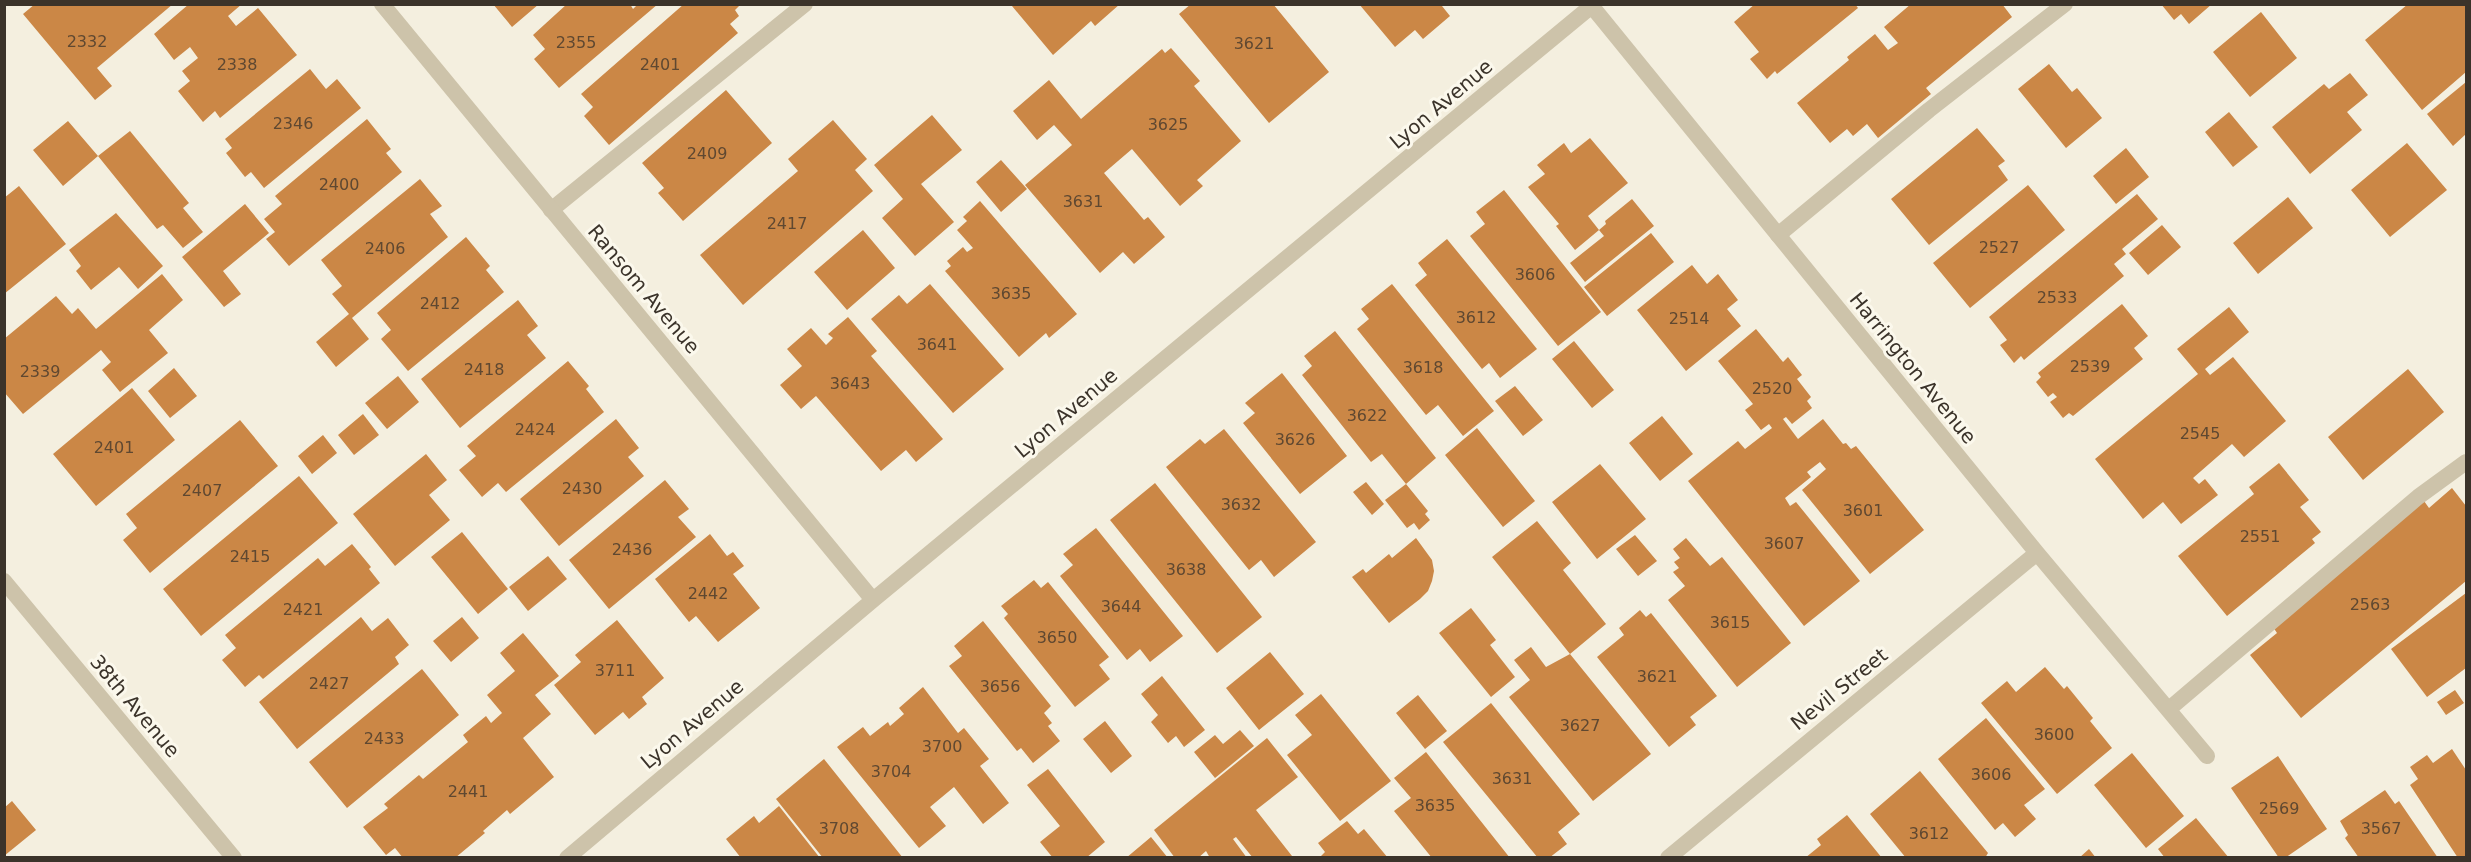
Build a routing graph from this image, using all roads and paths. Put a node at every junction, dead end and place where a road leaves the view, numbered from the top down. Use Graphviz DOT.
graph roads {
  1 [pos="382,4"];
  2 [pos="805,4"];
  3 [pos="2065,4"];
  4 [pos="1592,5"];
  5 [pos="551,210"];
  6 [pos="1778,235"];
  7 [pos="2466,462"];
  8 [pos="2037,554"];
  9 [pos="4,581"];
  10 [pos="873,600"];
  11 [pos="2169,709"];
  12 [pos="2207,756"];
  13 [pos="234,858"];
  14 [pos="567,858"];
  15 [pos="1668,858"];
  1 -- 5 [label="street, Ransom Avenue"];
  2 -- 5 [label="street"];
  3 -- 6 [label="street"];
  4 -- 6 [label="street, Harrington Avenue"];
  4 -- 10 [label="street, Lyon Avenue"];
  5 -- 10 [label="street, Ransom Avenue"];
  6 -- 8 [label="street, Harrington Avenue"];
  7 -- 11 [label="street"];
  8 -- 11 [label="street, Harrington Avenue"];
  8 -- 15 [label="street, Nevil Street"];
  9 -- 13 [label="street, 38th Avenue"];
  10 -- 14 [label="street, Lyon Avenue"];
  11 -- 12 [label="street, Harrington Avenue"];
}
